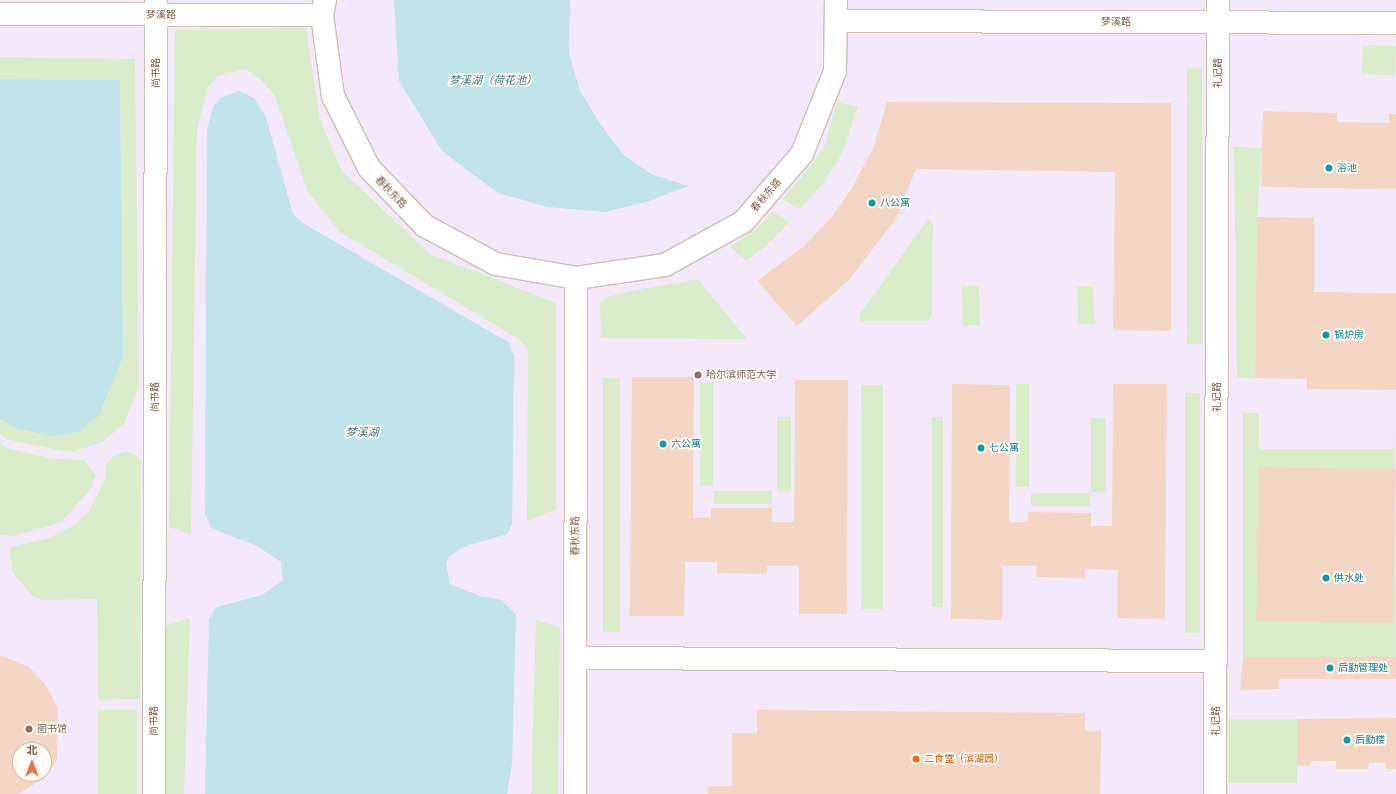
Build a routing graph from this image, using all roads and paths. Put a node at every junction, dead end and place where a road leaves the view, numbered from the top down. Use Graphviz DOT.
graph roads {
  1 [pos="1218,0"];
  2 [pos="156,7"];
  3 [pos="324,8"];
  4 [pos="836,10"];
  5 [pos="0,14"];
  6 [pos="1218,22"];
  7 [pos="1396,24"];
  8 [pos="576,278"];
  9 [pos="575,658"];
  10 [pos="1216,661"];
  11 [pos="154,794"];
  12 [pos="575,794"];
  13 [pos="1216,794"];
  1 -- 6 [label="lane, 礼记路"];
  2 -- 3 [label="lane, 梦溪路"];
  2 -- 5 [label="lane, 梦溪路"];
  2 -- 11 [label="lane, 尚书路"];
  3 -- 8 [label="lane, 春秋东路"];
  4 -- 6 [label="lane, 梦溪路"];
  4 -- 8 [label="lane, 春秋东路"];
  6 -- 7 [label="lane, 梦溪路"];
  6 -- 10 [label="lane, 礼记路"];
  8 -- 9 [label="lane, 春秋东路"];
  9 -- 10 [label="lane"];
  9 -- 12 [label="lane, 春秋东路"];
  10 -- 13 [label="lane, 礼记路"];
}
